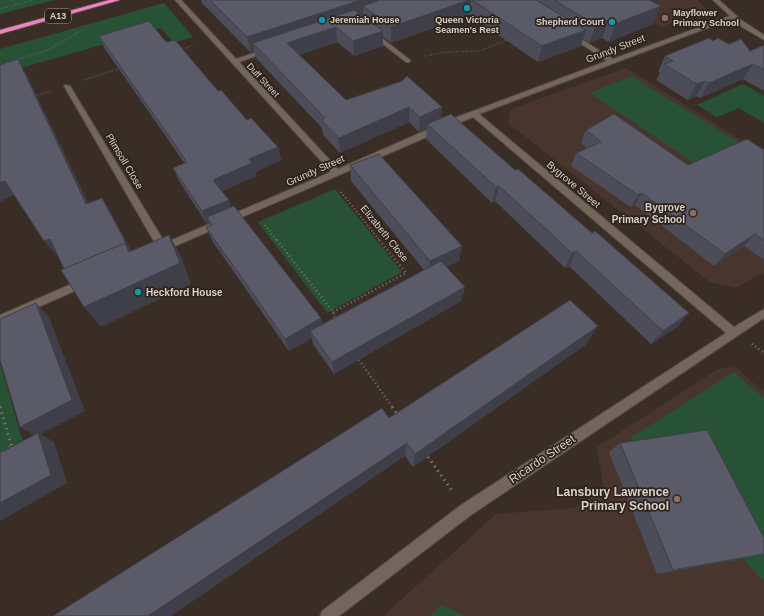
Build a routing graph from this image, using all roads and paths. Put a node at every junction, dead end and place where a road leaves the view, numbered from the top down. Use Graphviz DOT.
graph roads {
  1 [pos="33,0"];
  2 [pos="117,0"];
  3 [pos="178,0"];
  4 [pos="716,0"];
  5 [pos="0,9"];
  6 [pos="732,17"];
  7 [pos="88,26"];
  8 [pos="366,29"];
  9 [pos="0,32"];
  10 [pos="567,33"];
  11 [pos="510,38"];
  12 [pos="764,38"];
  13 [pos="213,39"];
  14 [pos="273,48"];
  15 [pos="174,52"];
  16 [pos="14,60"];
  17 [pos="408,61"];
  18 [pos="612,61"];
  19 [pos="234,62"];
  20 [pos="128,66"];
  21 [pos="67,86"];
  22 [pos="33,97"];
  23 [pos="474,114"];
  24 [pos="332,174"];
  25 [pos="252,209"];
  26 [pos="159,249"];
  27 [pos="92,279"];
  28 [pos="333,312"];
  29 [pos="764,313"];
  30 [pos="0,320"];
  31 [pos="336,324"];
  32 [pos="733,333"];
  33 [pos="359,360"];
  34 [pos="0,406"];
  35 [pos="399,417"];
  36 [pos="6,450"];
  37 [pos="428,457"];
  38 [pos="466,510"];
  39 [pos="326,616"];
  1 -- 5 [label="path"];
  2 -- 9 [label="highway, A13"];
  3 -- 13 [label="street, Duff Street"];
  4 -- 6 [label="street"];
  6 -- 12 [label="street"];
  6 -- 18 [label="street, Grundy Street"];
  7 -- 16 [label="path"];
  8 -- 17 [label="street"];
  10 -- 18 [label="street"];
  11 -- 17 [label="path"];
  13 -- 15 [label="path"];
  13 -- 19 [label="street, Duff Street"];
  14 -- 19 [label="street"];
  18 -- 23 [label="street, Grundy Street"];
  19 -- 24 [label="street, Duff Street"];
  20 -- 21 [label="path"];
  21 -- 22 [label="path"];
  21 -- 26 [label="street, Plimsoll Close"];
  23 -- 24 [label="street, Grundy Street"];
  23 -- 32 [label="street, Bygrove Street"];
  24 -- 25 [label="street, Grundy Street"];
  24 -- 28 [label="path, Elizabeth Close"];
  25 -- 26 [label="street, Grundy Street"];
  25 -- 28 [label="path"];
  27 -- 30 [label="street"];
  28 -- 31 [label="path"];
  29 -- 32 [label="street, Ricardo Street"];
  32 -- 38 [label="street, Ricardo Street"];
  33 -- 35 [label="path"];
  34 -- 36 [label="path"];
  37 -- 38 [label="path"];
  38 -- 39 [label="street, Ricardo Street"];
}
